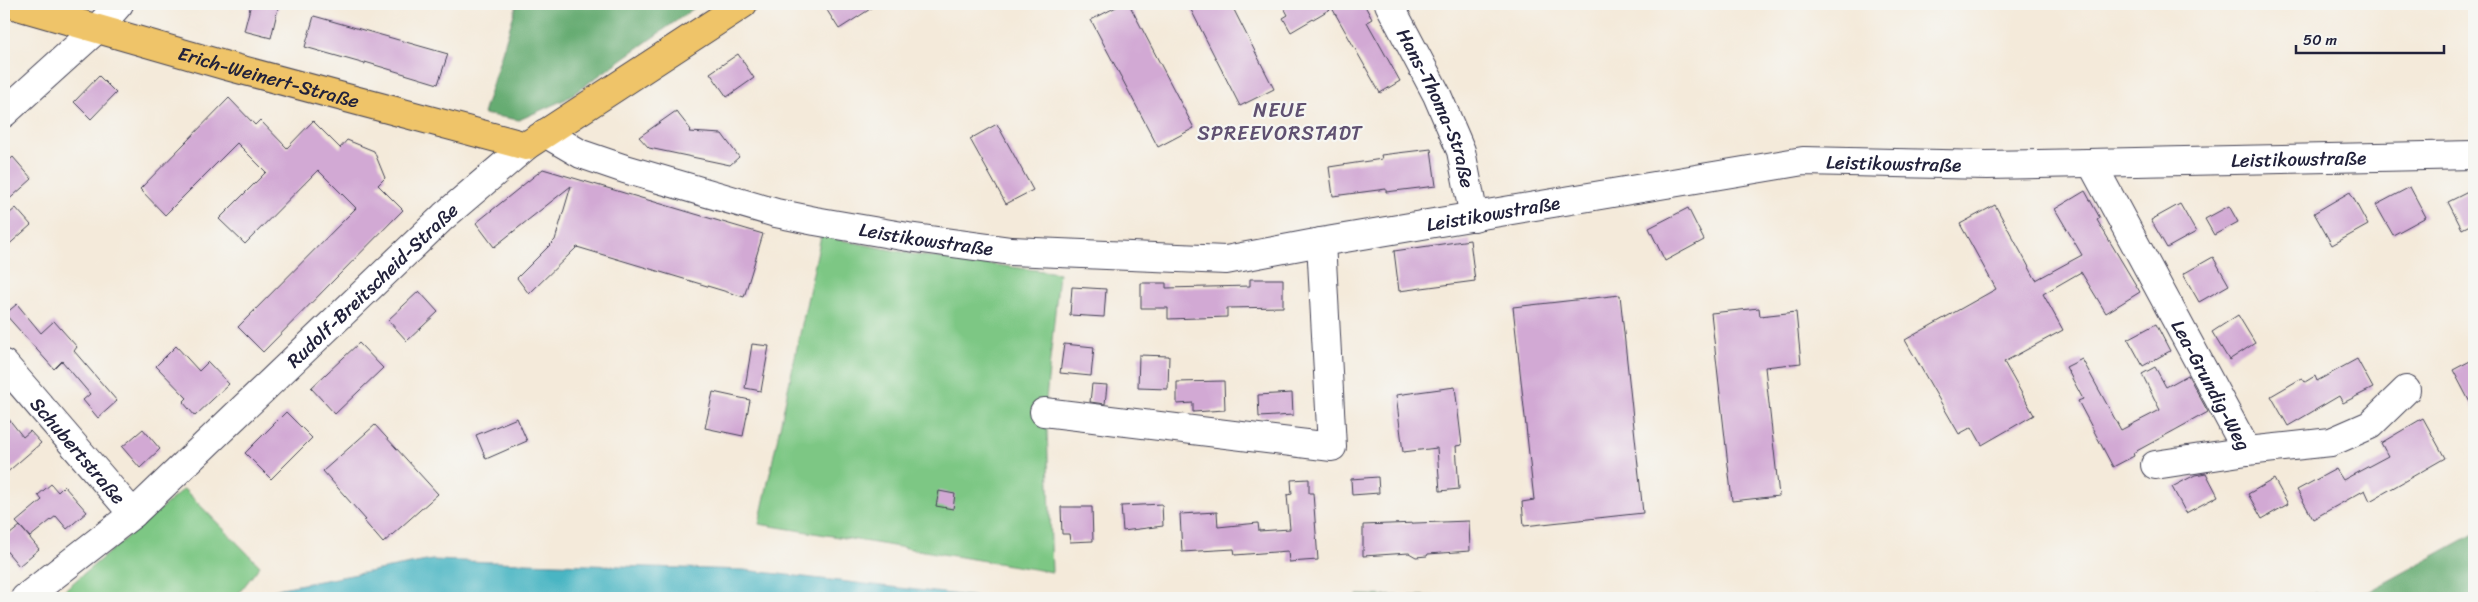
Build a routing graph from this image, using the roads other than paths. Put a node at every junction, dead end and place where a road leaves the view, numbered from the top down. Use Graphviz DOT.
graph roads {
  1 [pos="11,4"];
  2 [pos="119,4"];
  3 [pos="743,4"];
  4 [pos="1389,4"];
  5 [pos="98,28"];
  6 [pos="4,114"];
  7 [pos="536,140"];
  8 [pos="2474,155"];
  9 [pos="2092,164"];
  10 [pos="1474,218"];
  11 [pos="1321,242"];
  12 [pos="4,364"];
  13 [pos="2406,390"];
  14 [pos="1044,412"];
  15 [pos="2247,451"];
  16 [pos="2155,465"];
  17 [pos="133,514"];
  18 [pos="25,598"];
  1 -- 5 [label="main road, Erich-Weinert-Straße"];
  2 -- 5 [label="street"];
  3 -- 7 [label="main road, Rudolf-Breitscheid-Straße"];
  4 -- 10 [label="street, Hans-Thoma-Straße"];
  5 -- 6 [label="street"];
  5 -- 7 [label="main road, Erich-Weinert-Straße"];
  7 -- 11 [label="street, Leistikowstraße"];
  7 -- 17 [label="street, Rudolf-Breitscheid-Straße"];
  8 -- 9 [label="street, Leistikowstraße"];
  9 -- 10 [label="street, Leistikowstraße"];
  9 -- 15 [label="street, Lea-Grundig-Weg"];
  10 -- 11 [label="street, Leistikowstraße"];
  11 -- 14 [label="street"];
  12 -- 17 [label="street, Schubertstraße"];
  13 -- 15 [label="street, Lea-Grundig-Weg"];
  15 -- 16 [label="street"];
  17 -- 18 [label="street, Rudolf-Breitscheid-Straße"];
}
